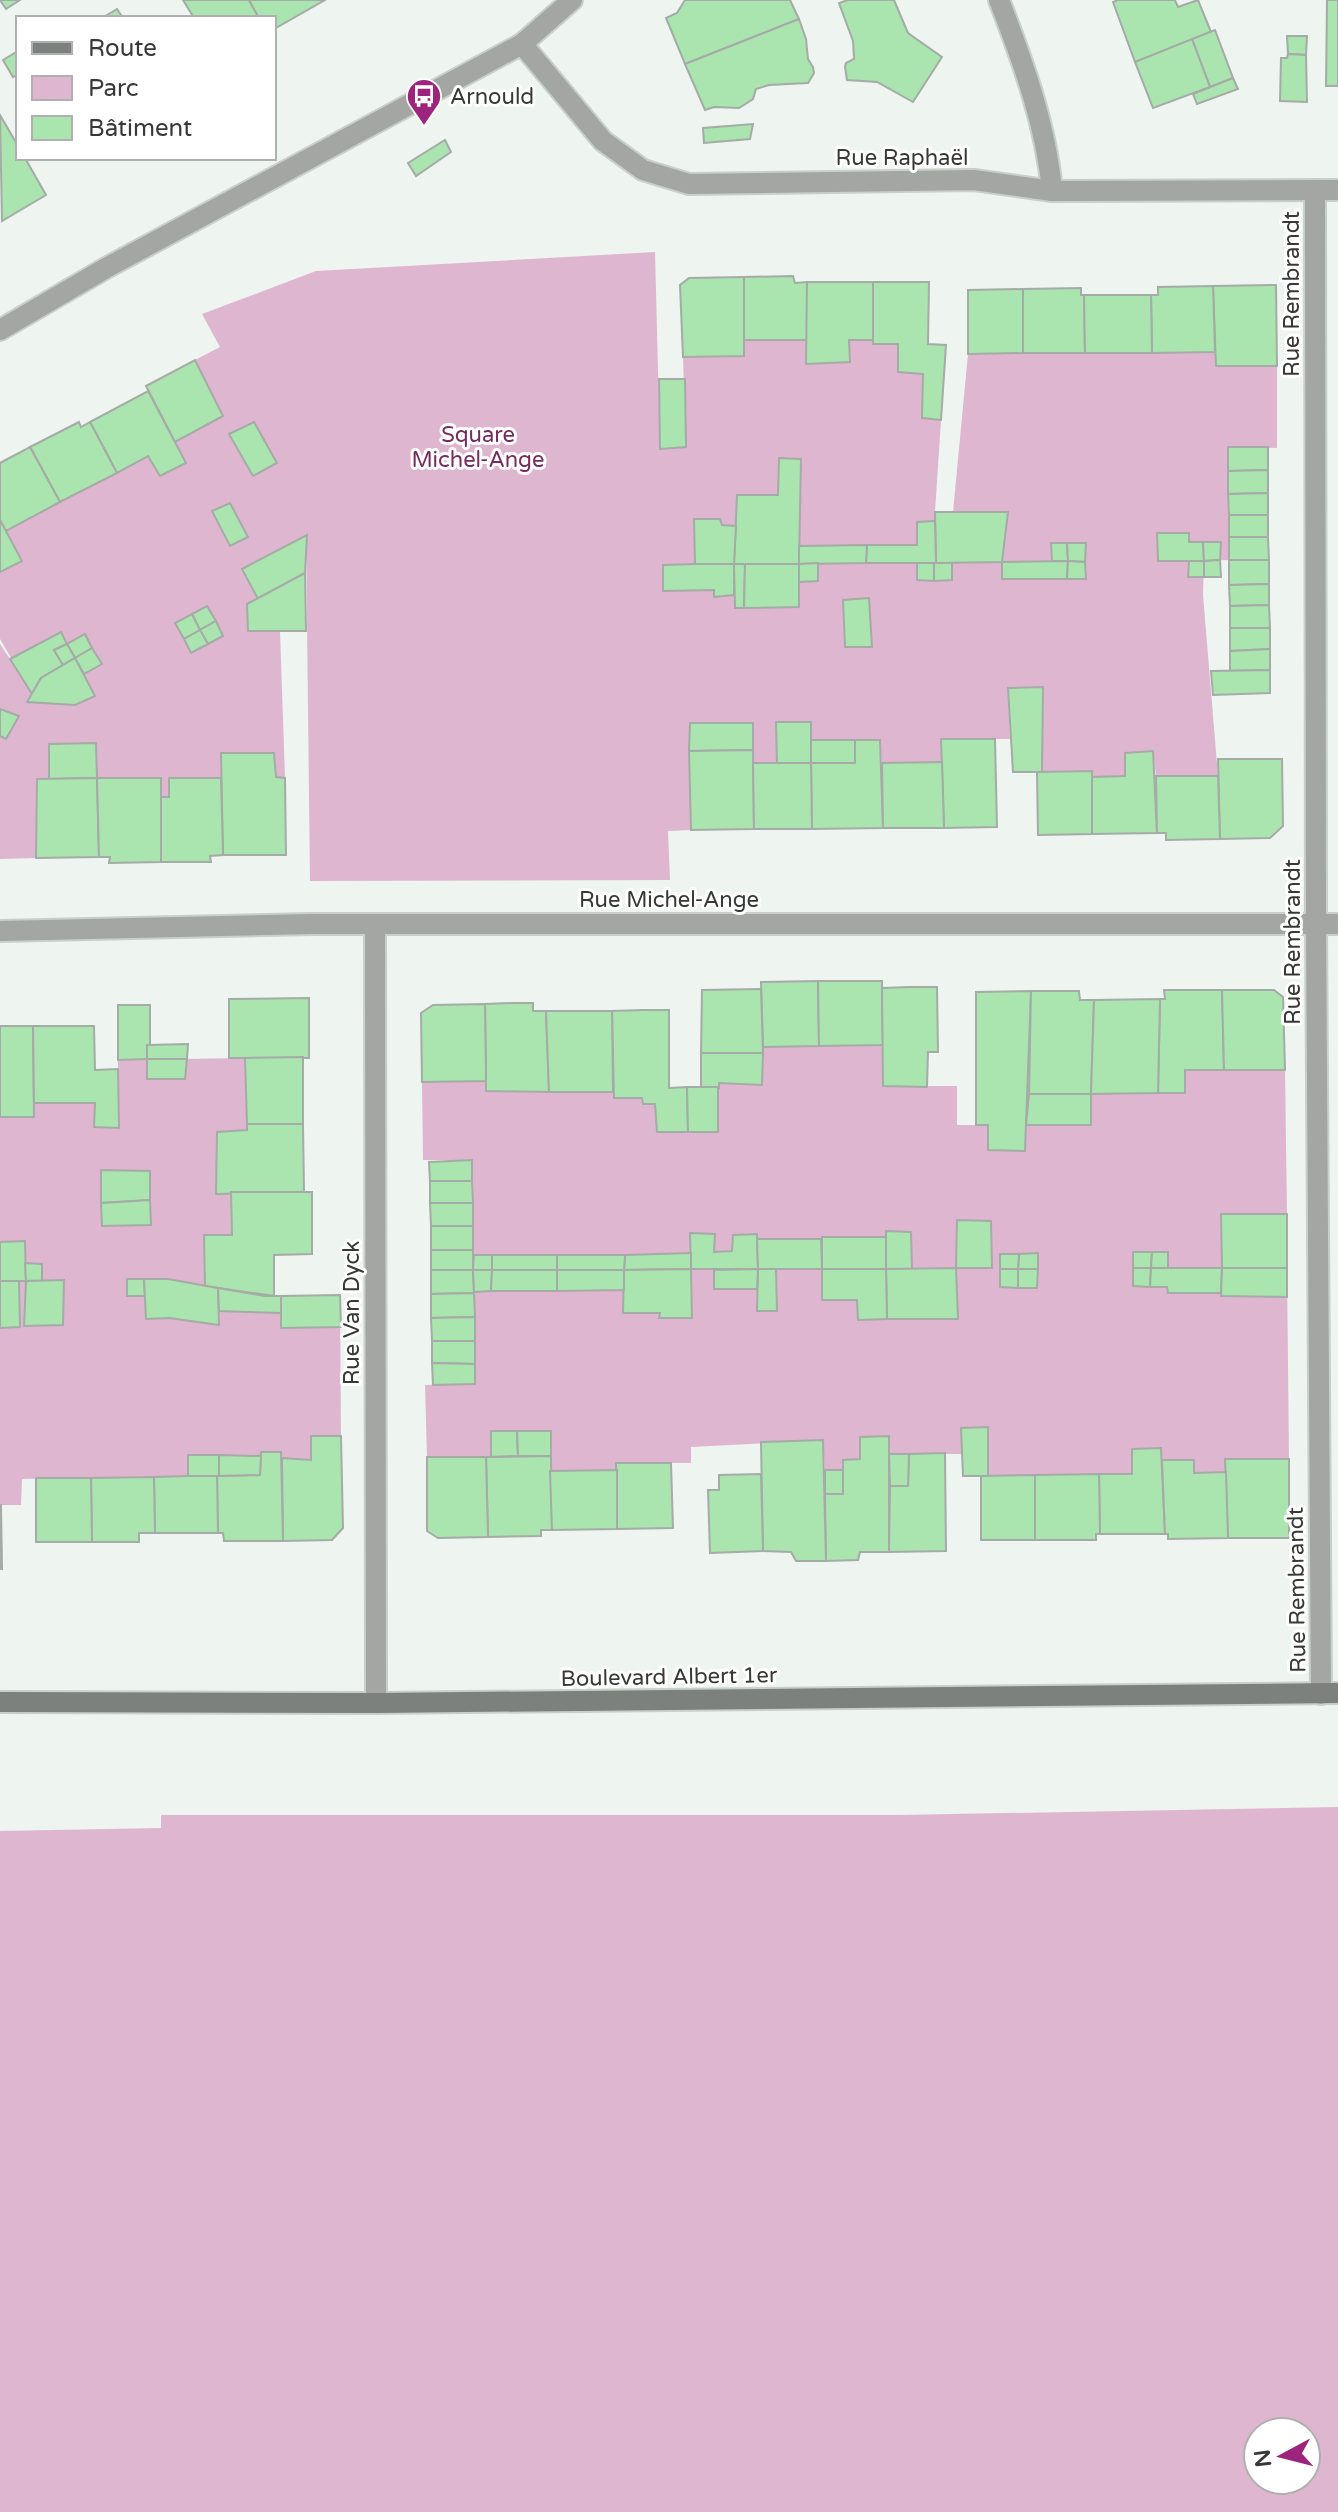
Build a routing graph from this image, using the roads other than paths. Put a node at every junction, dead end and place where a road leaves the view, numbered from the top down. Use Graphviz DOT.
graph roads {
  1 [pos="572,0"];
  2 [pos="999,0"];
  3 [pos="522,44"];
  4 [pos="1315,190"];
  5 [pos="1338,190"];
  6 [pos="1052,191"];
  7 [pos="0,330"];
  8 [pos="375,924"];
  9 [pos="1338,924"];
  10 [pos="1316,925"];
  11 [pos="0,931"];
  12 [pos="1330,1694"];
  13 [pos="0,1702"];
  14 [pos="376,1703"];
  1 -- 3 [label="street"];
  2 -- 6 [label="street"];
  3 -- 6 [label="street, Rue Raphaël"];
  3 -- 7 [label="street"];
  4 -- 5 [label="street, Rue Raphaël"];
  4 -- 6 [label="street, Rue Raphaël"];
  4 -- 10 [label="street, Rue Rembrandt"];
  8 -- 10 [label="street, Rue Michel-Ange"];
  8 -- 11 [label="street, Rue Michel-Ange"];
  8 -- 14 [label="street, Rue Van Dyck"];
  9 -- 10 [label="street, Rue Michel-Ange"];
  10 -- 12 [label="street, Rue Rembrandt"];
  12 -- 14 [label="main road, Boulevard Albert 1er"];
  13 -- 14 [label="main road, Boulevard Albert 1er"];
}
